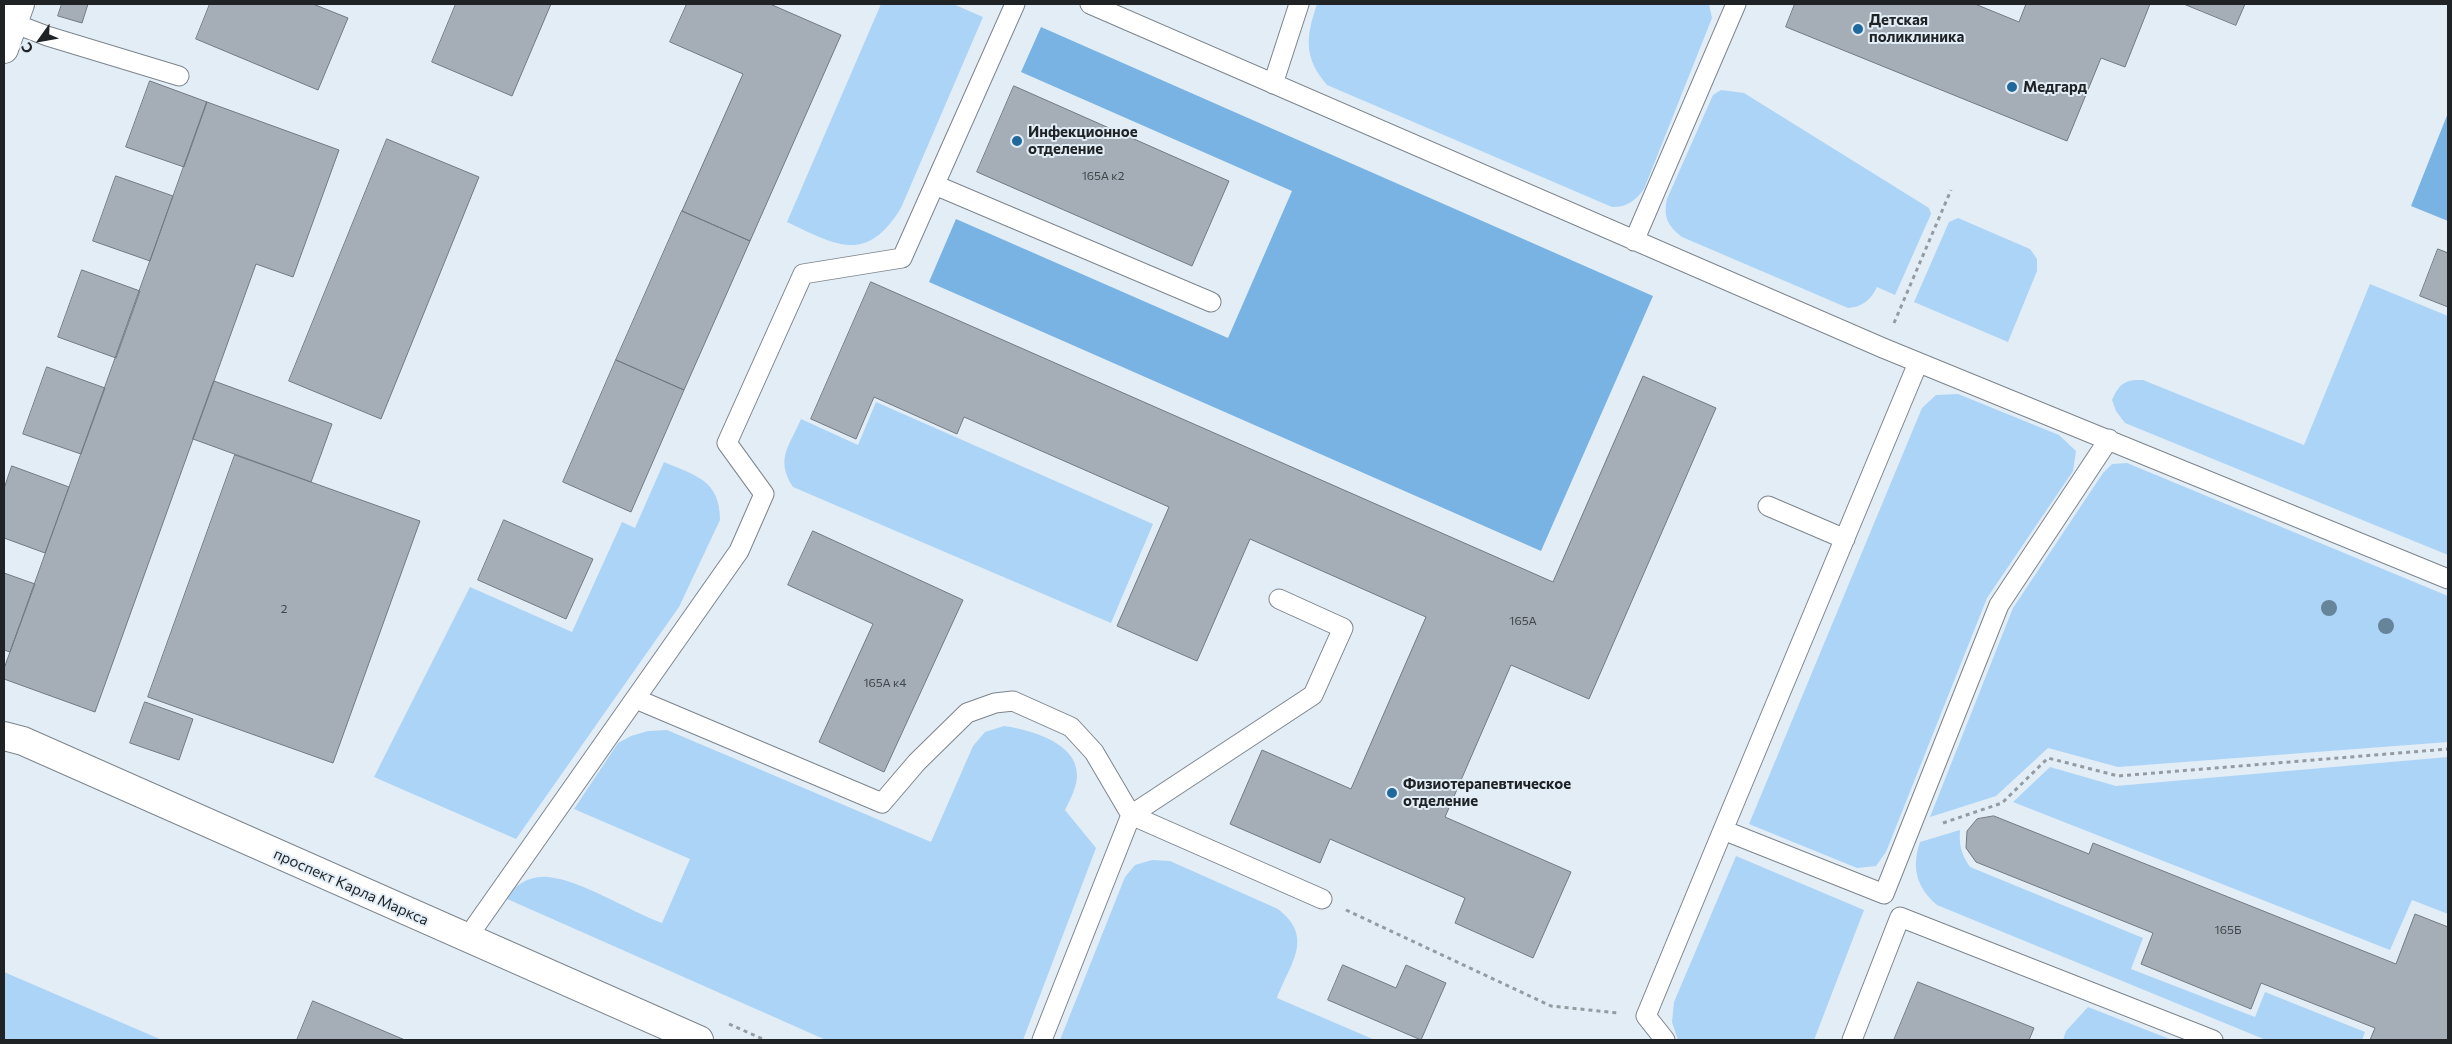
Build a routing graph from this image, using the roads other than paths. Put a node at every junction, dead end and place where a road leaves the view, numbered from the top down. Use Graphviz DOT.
graph roads {
  1 [pos="1015,4"];
  2 [pos="1090,4"];
  3 [pos="1298,4"];
  4 [pos="1736,4"];
  5 [pos="18,9"];
  6 [pos="4,49"];
  7 [pos="179,76"];
  8 [pos="1273,84"];
  9 [pos="934,184"];
  10 [pos="1634,242"];
  11 [pos="1211,302"];
  12 [pos="1918,362"];
  13 [pos="2109,439"];
  14 [pos="1768,506"];
  15 [pos="1845,539"];
  16 [pos="2448,579"];
  17 [pos="1279,599"];
  18 [pos="636,699"];
  19 [pos="4,736"];
  20 [pos="1131,815"];
  21 [pos="1723,830"];
  22 [pos="1884,894"];
  23 [pos="1322,899"];
  24 [pos="1900,917"];
  25 [pos="467,938"];
  26 [pos="699,1040"];
  27 [pos="1042,1040"];
  28 [pos="1665,1040"];
  29 [pos="1852,1040"];
  30 [pos="2213,1040"];
  1 -- 9 [label="lane"];
  2 -- 8 [label="lane"];
  3 -- 8 [label="lane"];
  4 -- 10 [label="lane"];
  5 -- 6 [label="street"];
  5 -- 7 [label="lane"];
  8 -- 10 [label="lane"];
  9 -- 11 [label="lane"];
  9 -- 18 [label="lane"];
  10 -- 12 [label="lane"];
  12 -- 13 [label="lane"];
  12 -- 15 [label="lane"];
  13 -- 16 [label="lane"];
  13 -- 22 [label="lane"];
  14 -- 15 [label="lane"];
  15 -- 21 [label="lane"];
  17 -- 20 [label="lane"];
  18 -- 20 [label="lane"];
  18 -- 25 [label="lane"];
  19 -- 25 [label="street, проспект Карла Маркса"];
  20 -- 23 [label="lane"];
  20 -- 27 [label="lane"];
  21 -- 22 [label="lane"];
  21 -- 28 [label="lane"];
  22 -- 24 [label="lane"];
  24 -- 29 [label="lane"];
  24 -- 30 [label="lane"];
  25 -- 26 [label="street, проспект Карла Маркса"];
}
